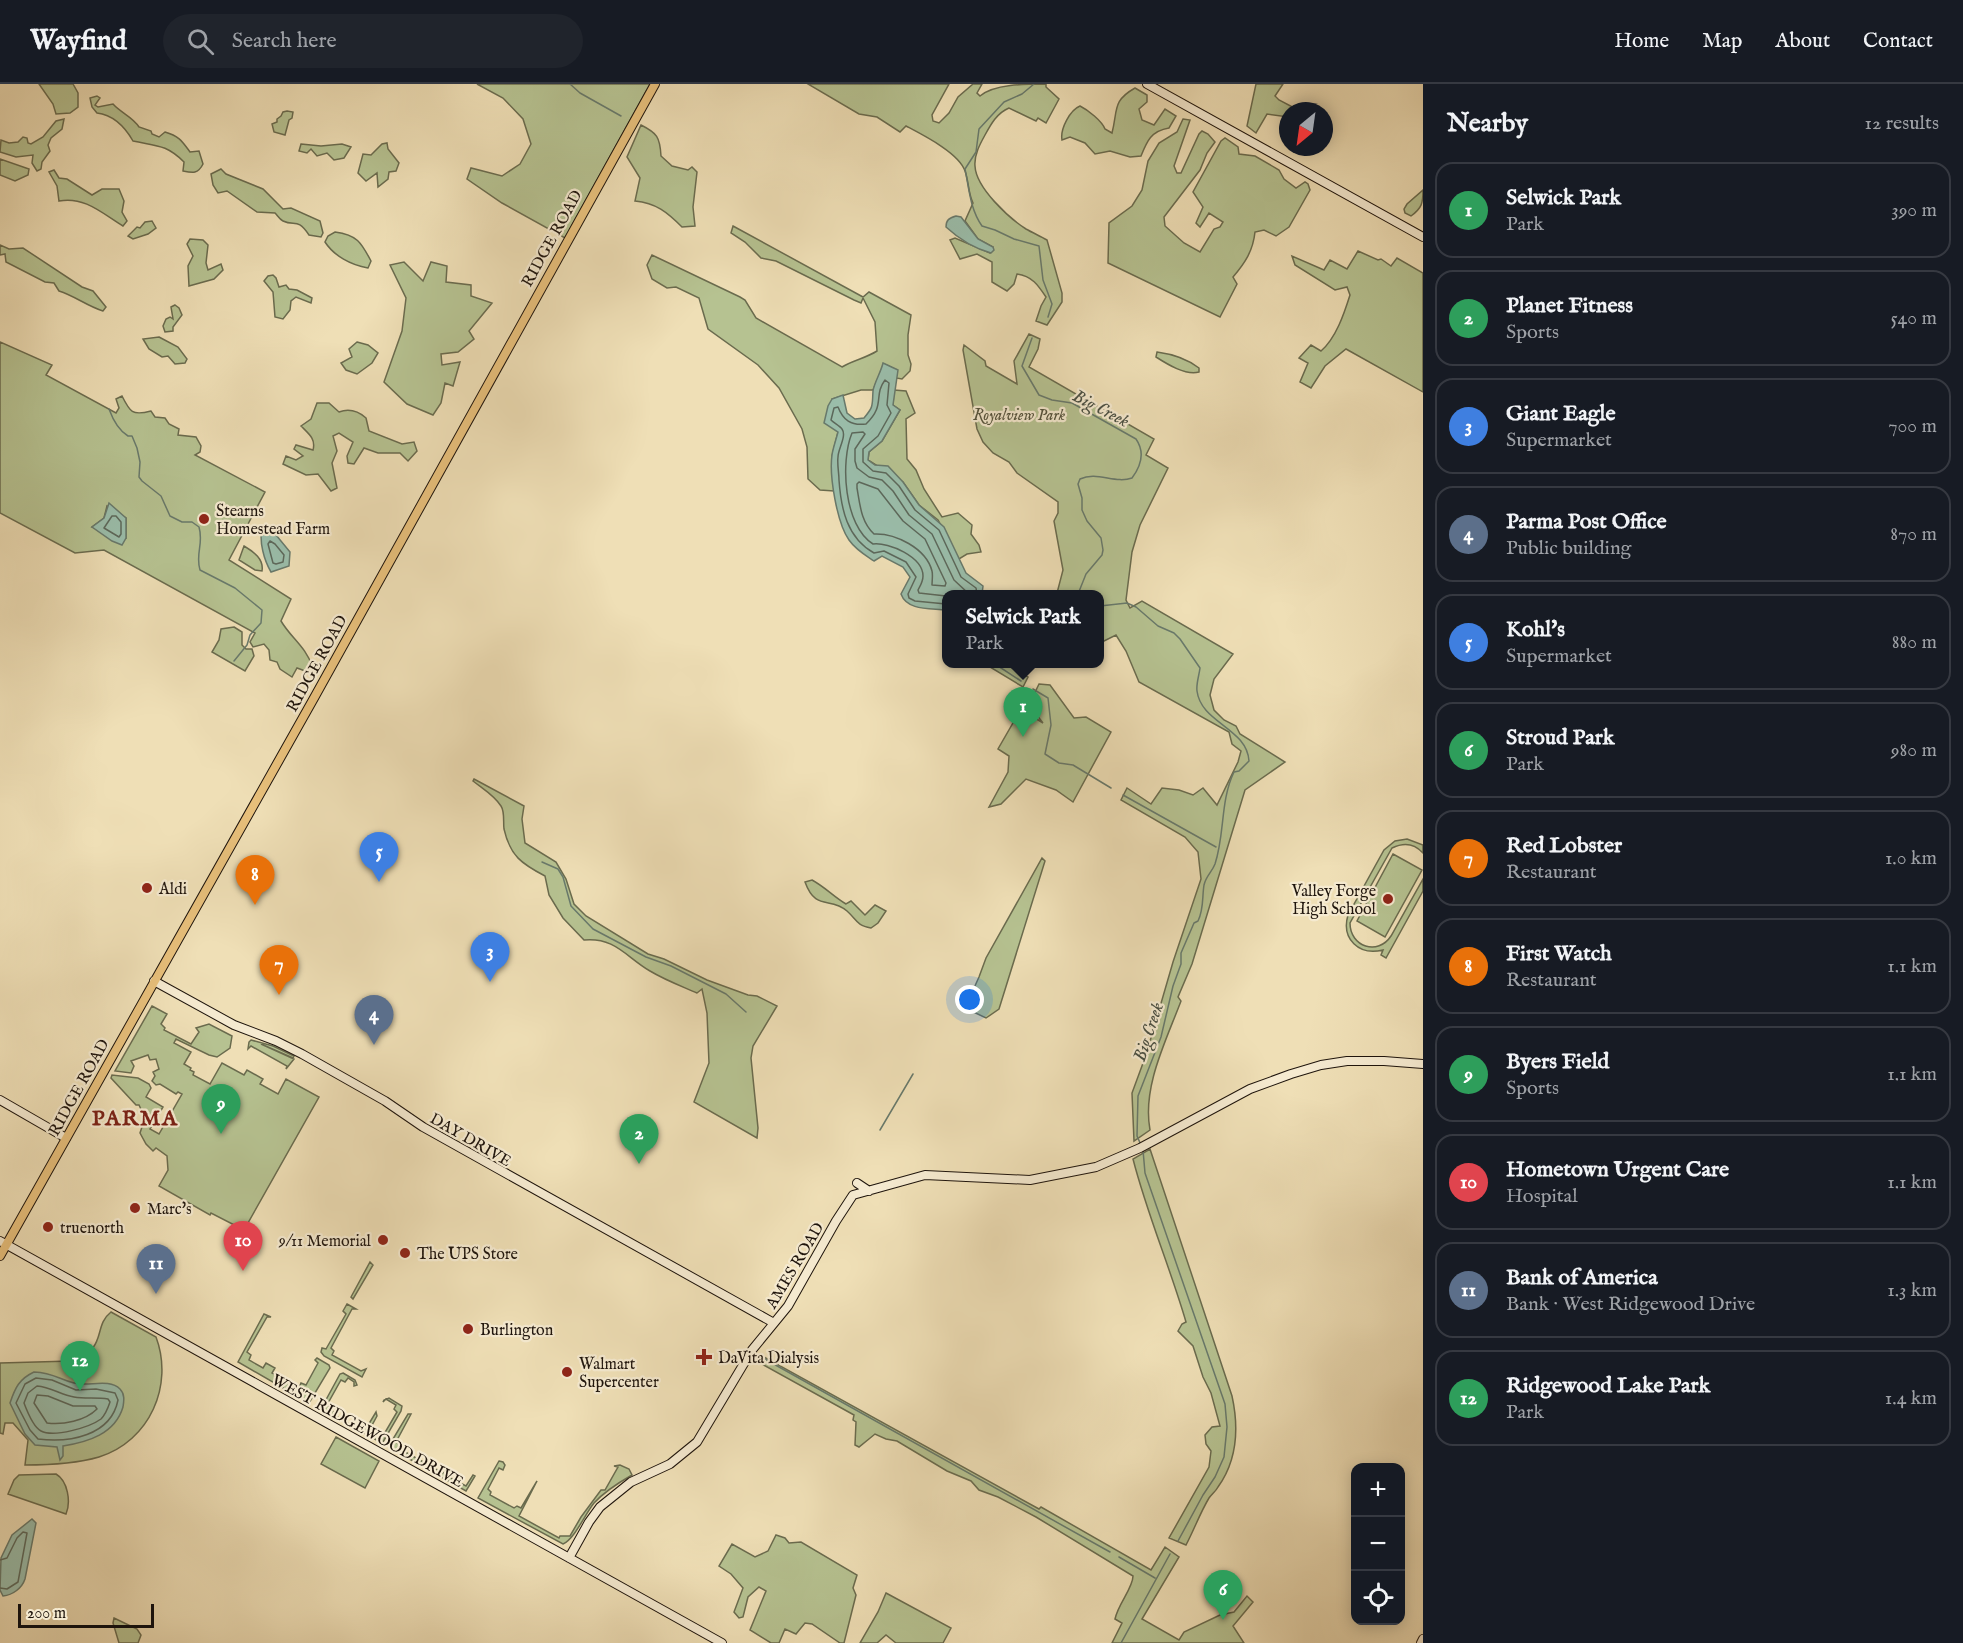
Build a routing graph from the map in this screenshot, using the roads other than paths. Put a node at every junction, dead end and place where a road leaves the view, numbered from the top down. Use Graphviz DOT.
graph roads {
  1 [pos="655,84"];
  2 [pos="1147,84"];
  3 [pos="1423,237"];
  4 [pos="154,981"];
  5 [pos="1423,1064"];
  6 [pos="0,1100"];
  7 [pos="66,1138"];
  8 [pos="857,1183"];
  9 [pos="869,1191"];
  10 [pos="3,1243"];
  11 [pos="0,1256"];
  12 [pos="774,1323"];
  13 [pos="569,1558"];
  14 [pos="722,1643"];
  1 -- 4 [label="main road, RIDGE ROAD"];
  2 -- 3 [label="street"];
  4 -- 7 [label="main road, RIDGE ROAD"];
  4 -- 12 [label="street, DAY DRIVE"];
  5 -- 9 [label="street"];
  6 -- 7 [label="street"];
  7 -- 10 [label="main road, RIDGE ROAD"];
  8 -- 9 [label="street"];
  9 -- 12 [label="street, AMES ROAD"];
  10 -- 11 [label="main road, RIDGE ROAD"];
  10 -- 13 [label="street, WEST RIDGEWOOD DRIVE"];
  12 -- 13 [label="street, AMES ROAD"];
  13 -- 14 [label="street, WEST RIDGEWOOD DRIVE"];
}
